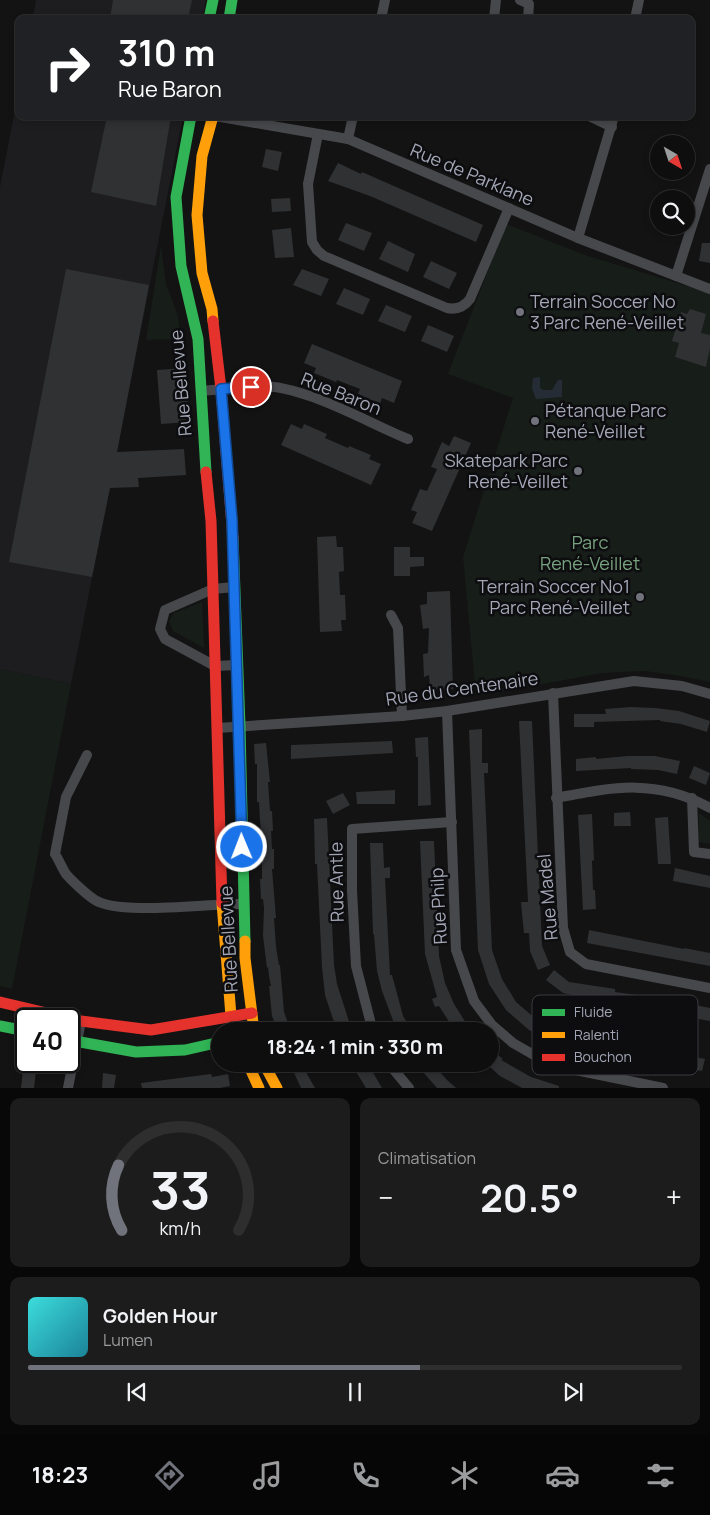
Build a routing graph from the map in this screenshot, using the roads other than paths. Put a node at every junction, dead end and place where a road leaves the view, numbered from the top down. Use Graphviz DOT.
graph roads {
  1 [pos="213,0"];
  2 [pos="232,0"];
  3 [pos="385,0"];
  4 [pos="496,0"];
  5 [pos="520,0"];
  6 [pos="639,0"];
  7 [pos="210,15"];
  8 [pos="230,15"];
  9 [pos="382,15"];
  10 [pos="494,15"];
  11 [pos="528,15"];
  12 [pos="636,15"];
  13 [pos="190,120"];
  14 [pos="213,120"];
  15 [pos="237,120"];
  16 [pos="353,120"];
  17 [pos="597,120"];
  18 [pos="613,120"];
  19 [pos="612,127"];
  20 [pos="318,134"];
  21 [pos="348,139"];
  22 [pos="710,169"];
  23 [pos="509,208"];
  24 [pos="578,238"];
  25 [pos="676,276"];
  26 [pos="710,289"];
  27 [pos="221,389"];
  28 [pos="201,392"];
  29 [pos="408,439"];
  30 [pos="234,588"];
  31 [pos="213,589"];
  32 [pos="391,615"];
  33 [pos="237,665"];
  34 [pos="215,666"];
  35 [pos="552,693"];
  36 [pos="710,694"];
  37 [pos="447,711"];
  38 [pos="402,716"];
  39 [pos="240,726"];
  40 [pos="217,728"];
  41 [pos="87,755"];
  42 [pos="556,798"];
  43 [pos="692,798"];
  44 [pos="710,808"];
  45 [pos="452,822"];
  46 [pos="710,854"];
  47 [pos="222,903"];
  48 [pos="244,904"];
  49 [pos="710,988"];
  50 [pos="0,1002"];
  51 [pos="252,1013"];
  52 [pos="231,1016"];
  53 [pos="81,1021"];
  54 [pos="233,1022"];
  55 [pos="253,1022"];
  56 [pos="370,1022"];
  57 [pos="0,1026"];
  58 [pos="15,1029"];
  59 [pos="80,1042"];
  60 [pos="211,1044"];
  61 [pos="532,1054"];
  62 [pos="251,1072"];
  63 [pos="268,1072"];
  64 [pos="396,1072"];
  65 [pos="70,1073"];
  66 [pos="600,1075"];
  67 [pos="68,1088"];
  68 [pos="258,1088"];
  69 [pos="277,1088"];
  70 [pos="409,1088"];
  71 [pos="663,1088"];
  1 -- 7 [label="street"];
  2 -- 8 [label="street"];
  3 -- 9 [label="street"];
  4 -- 10 [label="street"];
  5 -- 11 [label="street"];
  6 -- 12 [label="street"];
  13 -- 28 [label="street, Rue Bellevue"];
  14 -- 27 [label="street, Rue Bellevue"];
  15 -- 20 [label="street, Rue de Parklane"];
  16 -- 21 [label="street"];
  17 -- 19 [label="street"];
  18 -- 19 [label="street"];
  19 -- 24 [label="street"];
  20 -- 21 [label="street, Rue de Parklane"];
  20 -- 23 [label="street"];
  21 -- 23 [label="street, Rue de Parklane"];
  22 -- 25 [label="street"];
  23 -- 24 [label="street, Rue de Parklane"];
  24 -- 25 [label="street, Rue de Parklane"];
  25 -- 26 [label="street, Rue de Parklane"];
  27 -- 28 [label="street, Rue Baron"];
  27 -- 29 [label="street, Rue Baron"];
  27 -- 30 [label="street, Rue Bellevue"];
  28 -- 31 [label="street, Rue Bellevue"];
  30 -- 31 [label="street"];
  30 -- 33 [label="street, Rue Bellevue"];
  31 -- 34 [label="street, Rue Bellevue"];
  31 -- 34 [label="street"];
  32 -- 38 [label="street"];
  33 -- 34 [label="street"];
  33 -- 39 [label="street, Rue Bellevue"];
  34 -- 40 [label="street, Rue Bellevue"];
  35 -- 36 [label="street, Rue du Centenaire"];
  35 -- 37 [label="street, Rue du Centenaire"];
  35 -- 42 [label="street, Rue Madel"];
  37 -- 38 [label="street, Rue du Centenaire"];
  37 -- 45 [label="street, Rue Philp"];
  38 -- 39 [label="street, Rue du Centenaire"];
  39 -- 40 [label="street, Rue du Centenaire"];
  39 -- 48 [label="street, Rue Bellevue"];
  40 -- 47 [label="street, Rue Bellevue"];
  41 -- 47 [label="street"];
  42 -- 43 [label="street"];
  42 -- 49 [label="street, Rue Madel"];
  43 -- 44 [label="street"];
  43 -- 46 [label="street"];
  45 -- 56 [label="street, Rue Antle"];
  45 -- 61 [label="street, Rue Philp"];
  47 -- 48 [label="street"];
  47 -- 52 [label="street, Rue Bellevue"];
  48 -- 51 [label="street, Rue Bellevue"];
  50 -- 53 [label="street"];
  51 -- 52 [label="street"];
  51 -- 55 [label="street, Rue Bellevue"];
  52 -- 53 [label="street"];
  52 -- 54 [label="street, Rue Bellevue"];
  57 -- 58 [label="street"];
  59 -- 60 [label="street"];
  62 -- 68 [label="street"];
  63 -- 69 [label="street"];
  64 -- 70 [label="street"];
  65 -- 67 [label="street"];
  66 -- 71 [label="street, Rue Philp"];
}
